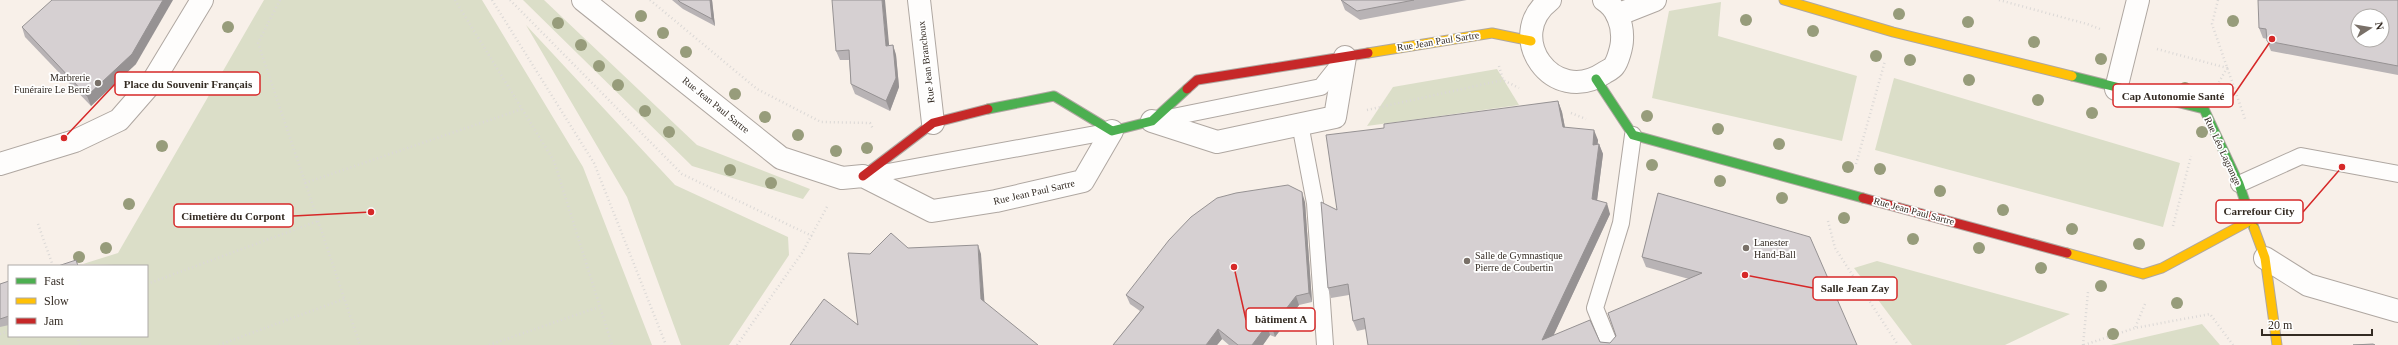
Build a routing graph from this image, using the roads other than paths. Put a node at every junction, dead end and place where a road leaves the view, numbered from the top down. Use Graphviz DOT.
graph roads {
  1 [pos="202,0"];
  2 [pos="583,0"];
  3 [pos="919,0"];
  4 [pos="1550,0"];
  5 [pos="1656,0"];
  6 [pos="1784,0"];
  7 [pos="2138,0"];
  8 [pos="1610,7"];
  9 [pos="1531,41"];
  10 [pos="1346,56"];
  11 [pos="1596,79"];
  12 [pos="2116,89"];
  13 [pos="1152,121"];
  14 [pos="933,123"];
  15 [pos="1300,124"];
  16 [pos="1112,131"];
  17 [pos="1633,135"];
  18 [pos="0,164"];
  19 [pos="2398,174"];
  20 [pos="853,177"];
  21 [pos="2239,184"];
  22 [pos="2251,220"];
  23 [pos="2265,258"];
  24 [pos="2398,311"];
  25 [pos="1324,345"];
  26 [pos="1610,345"];
  27 [pos="2277,345"];
  1 -- 18 [label="street"];
  2 -- 20 [label="street, Rue Jean Paul Sartre"];
  3 -- 14 [label="street, Rue Jean Branchoux"];
  4 -- 9 [label="street"];
  5 -- 8 [label="street"];
  6 -- 12 [label="street"];
  7 -- 12 [label="street"];
  8 -- 11 [label="street"];
  9 -- 10 [label="street, Rue Jean Paul Sartre"];
  9 -- 11 [label="street"];
  10 -- 13 [label="street, Rue Jean Paul Sartre"];
  10 -- 13 [label="lane"];
  10 -- 15 [label="street"];
  11 -- 17 [label="street"];
  12 -- 21 [label="street, Rue Léo Lagrange"];
  13 -- 15 [label="street"];
  13 -- 16 [label="street, Rue Jean Paul Sartre"];
  14 -- 16 [label="street"];
  14 -- 20 [label="street"];
  15 -- 25 [label="lane"];
  16 -- 20 [label="lane"];
  16 -- 20 [label="street, Rue Jean Paul Sartre"];
  17 -- 22 [label="street, Rue Jean Paul Sartre"];
  17 -- 26 [label="lane"];
  19 -- 21 [label="lane"];
  21 -- 22 [label="street, Rue Léo Lagrange"];
  22 -- 23 [label="street, Rue Léo Lagrange"];
  23 -- 24 [label="street"];
  23 -- 27 [label="street, Rue Léo Lagrange"];
}
